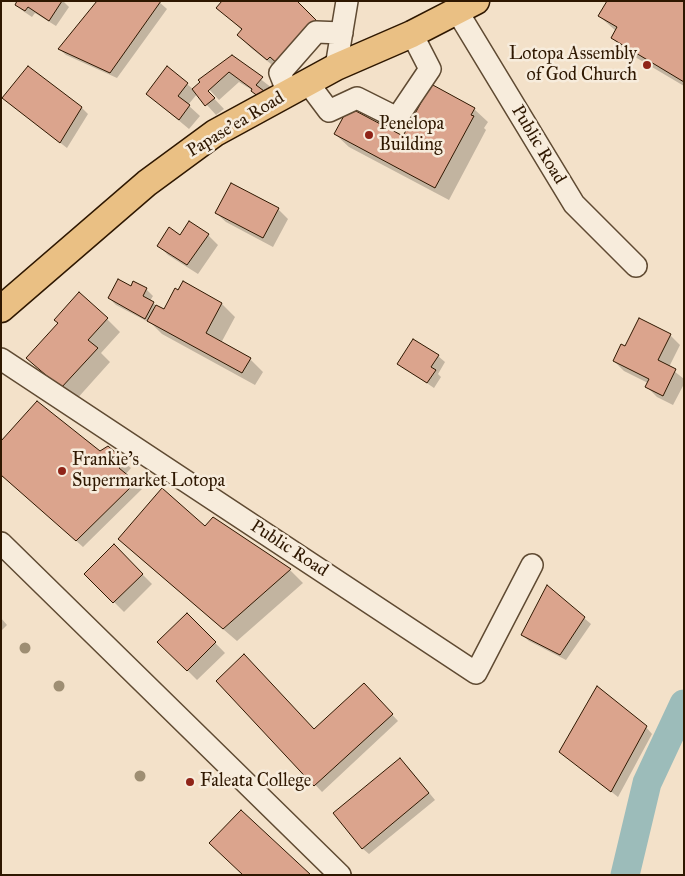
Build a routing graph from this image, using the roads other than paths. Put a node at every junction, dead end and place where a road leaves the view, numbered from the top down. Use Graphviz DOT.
graph roads {
  1 [pos="347,1"];
  2 [pos="466,6"];
  3 [pos="342,32"];
  4 [pos="412,34"];
  5 [pos="336,68"];
  6 [pos="298,88"];
  7 [pos="636,266"];
  8 [pos="1,309"];
  9 [pos="1,359"];
  10 [pos="1,543"];
  11 [pos="532,565"];
  12 [pos="340,875"];
  1 -- 3 [label="street"];
  2 -- 4 [label="main road, Papase'ea Road"];
  2 -- 7 [label="street, Public Road"];
  3 -- 5 [label="street"];
  3 -- 6 [label="street"];
  4 -- 5 [label="main road, Papase'ea Road"];
  4 -- 6 [label="street"];
  5 -- 6 [label="main road, Papase'ea Road"];
  6 -- 8 [label="main road, Papase'ea Road"];
  9 -- 11 [label="street, Public Road"];
  10 -- 12 [label="street"];
}
